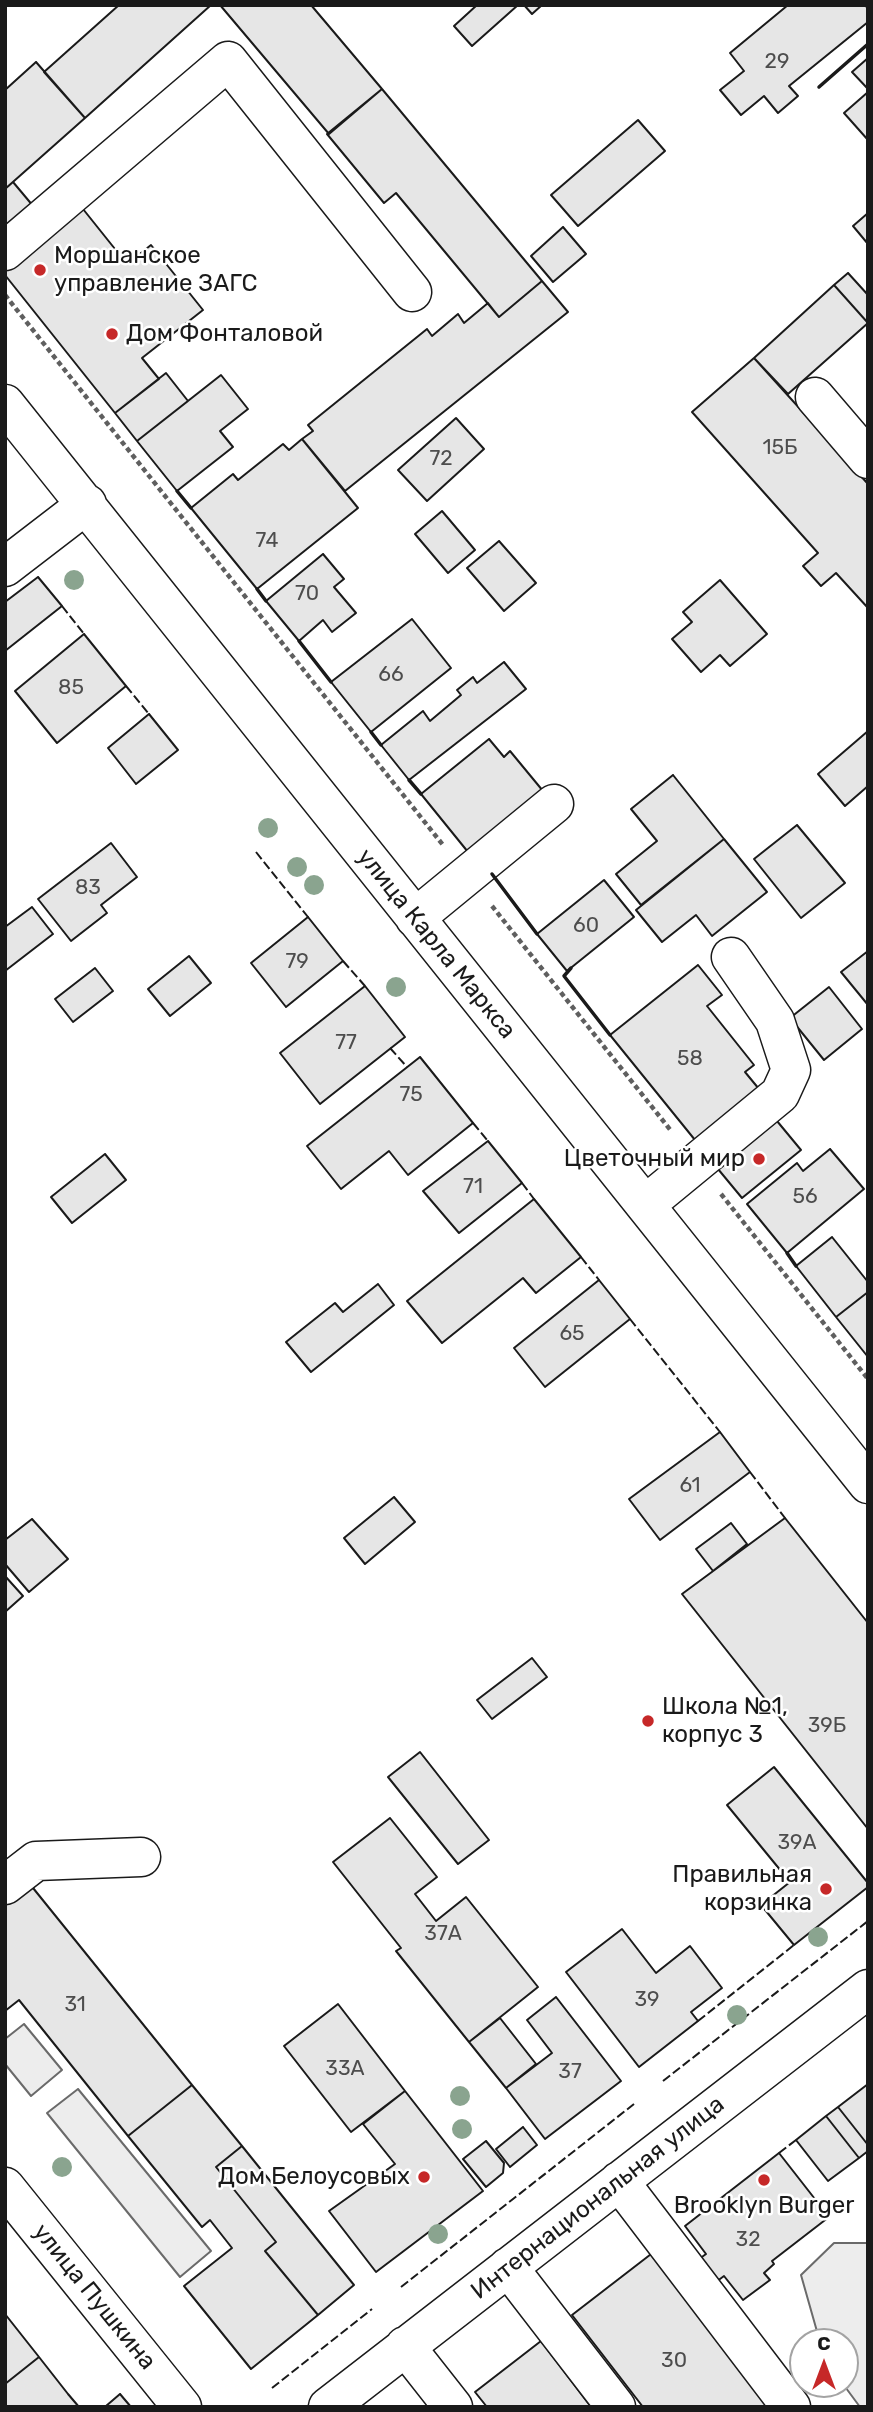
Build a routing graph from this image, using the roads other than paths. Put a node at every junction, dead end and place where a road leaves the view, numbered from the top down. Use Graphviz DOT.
graph roads {
  1 [pos="5,251"];
  2 [pos="412,292"];
  3 [pos="815,397"];
  4 [pos="5,404"];
  5 [pos="868,459"];
  6 [pos="87,504"];
  7 [pos="5,566"];
  8 [pos="554,804"];
  9 [pos="415,918"];
  10 [pos="730,957"];
  11 [pos="645,1205"];
  12 [pos="868,1484"];
  13 [pos="141,1857"];
  14 [pos="5,1885"];
  15 [pos="863,2003"];
  16 [pos="619,2181"];
  17 [pos="5,2187"];
  18 [pos="508,2267"];
  19 [pos="405,2346"];
  20 [pos="182,2407"];
  21 [pos="328,2407"];
  22 [pos="453,2407"];
  23 [pos="616,2407"];
  24 [pos="791,2407"];
  1 -- 2 [label="street"];
  3 -- 5 [label="street"];
  4 -- 6 [label="street, улица Карла Маркса"];
  6 -- 7 [label="street"];
  6 -- 9 [label="street, улица Карла Маркса"];
  8 -- 9 [label="street"];
  9 -- 11 [label="street, улица Карла Маркса"];
  10 -- 11 [label="street"];
  11 -- 12 [label="street, улица Карла Маркса"];
  13 -- 14 [label="street"];
  15 -- 16 [label="street, Интернациональная улица"];
  16 -- 18 [label="street, Интернациональная улица"];
  16 -- 24 [label="street"];
  17 -- 20 [label="street, улица Пушкина"];
  18 -- 19 [label="street, Интернациональная улица"];
  18 -- 23 [label="street"];
  19 -- 21 [label="street, Интернациональная улица"];
  19 -- 22 [label="street"];
}
